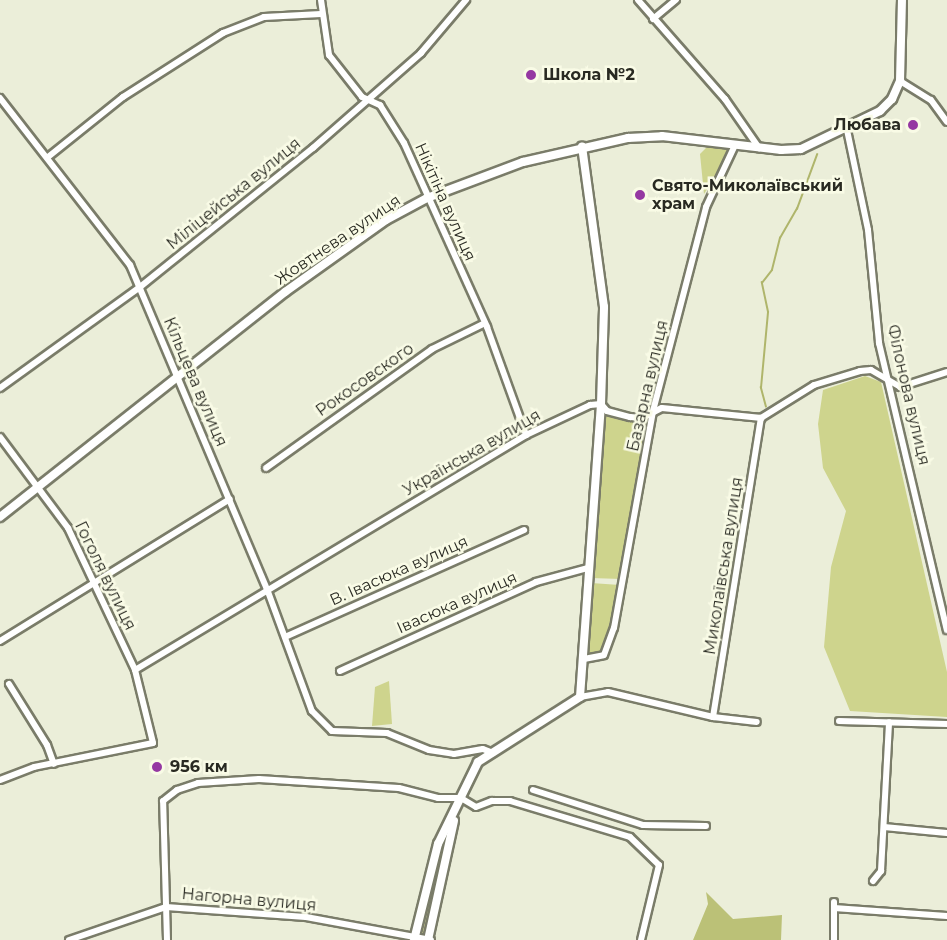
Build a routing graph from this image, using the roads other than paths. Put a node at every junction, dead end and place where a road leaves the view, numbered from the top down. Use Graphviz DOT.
graph roads {
  1 [pos="321,0"];
  2 [pos="466,0"];
  3 [pos="638,0"];
  4 [pos="676,0"];
  5 [pos="902,0"];
  6 [pos="321,14"];
  7 [pos="653,19"];
  8 [pos="900,81"];
  9 [pos="0,98"];
  10 [pos="369,99"];
  11 [pos="947,122"];
  12 [pos="847,130"];
  13 [pos="735,145"];
  14 [pos="582,147"];
  15 [pos="759,148"];
  16 [pos="48,157"];
  17 [pos="427,198"];
  18 [pos="140,287"];
  19 [pos="485,323"];
  20 [pos="947,372"];
  21 [pos="177,377"];
  22 [pos="889,380"];
  23 [pos="0,388"];
  24 [pos="602,404"];
  25 [pos="653,411"];
  26 [pos="761,418"];
  27 [pos="526,435"];
  28 [pos="0,437"];
  29 [pos="266,468"];
  30 [pos="37,488"];
  31 [pos="230,499"];
  32 [pos="0,517"];
  33 [pos="524,530"];
  34 [pos="588,568"];
  35 [pos="94,581"];
  36 [pos="267,589"];
  37 [pos="947,630"];
  38 [pos="285,637"];
  39 [pos="0,641"];
  40 [pos="584,659"];
  41 [pos="135,670"];
  42 [pos="340,671"];
  43 [pos="9,684"];
  44 [pos="580,697"];
  45 [pos="713,717"];
  46 [pos="839,721"];
  47 [pos="758,722"];
  48 [pos="888,722"];
  49 [pos="947,724"];
  50 [pos="493,753"];
  51 [pos="54,764"];
  52 [pos="0,780"];
  53 [pos="532,790"];
  54 [pos="461,798"];
  55 [pos="454,816"];
  56 [pos="706,826"];
  57 [pos="884,827"];
  58 [pos="947,833"];
  59 [pos="873,881"];
  60 [pos="166,907"];
  61 [pos="947,916"];
  62 [pos="414,938"];
  63 [pos="69,940"];
  64 [pos="166,940"];
  65 [pos="429,940"];
  66 [pos="641,940"];
  67 [pos="834,940"];
  1 -- 6 [label="street, Нікітіна вулиця"];
  2 -- 10 [label="street, Міліцейська вулиця"];
  3 -- 7 [label="street"];
  4 -- 7 [label="street"];
  5 -- 8 [label="main road, Жовтнева вулиця"];
  6 -- 10 [label="street, Нікітіна вулиця"];
  6 -- 16 [label="street"];
  7 -- 15 [label="street"];
  8 -- 11 [label="street"];
  8 -- 12 [label="main road, Жовтнева вулиця"];
  9 -- 16 [label="street, Кільцева вулиця"];
  10 -- 17 [label="street, Нікітіна вулиця"];
  10 -- 18 [label="street, Міліцейська вулиця"];
  12 -- 15 [label="main road, Жовтнева вулиця"];
  12 -- 22 [label="street, Філонова вулиця"];
  13 -- 14 [label="main road, Жовтнева вулиця"];
  13 -- 15 [label="main road, Жовтнева вулиця"];
  13 -- 25 [label="street, Базарна вулиця"];
  14 -- 17 [label="main road, Жовтнева вулиця"];
  14 -- 24 [label="main road"];
  16 -- 18 [label="street, Кільцева вулиця"];
  17 -- 19 [label="street, Нікітіна вулиця"];
  17 -- 21 [label="main road, Жовтнева вулиця"];
  18 -- 21 [label="street, Кільцева вулиця"];
  18 -- 23 [label="street, Міліцейська вулиця"];
  19 -- 27 [label="street, Нікітіна вулиця"];
  19 -- 29 [label="street, Рокосовского"];
  20 -- 22 [label="street"];
  21 -- 30 [label="main road, Жовтнева вулиця"];
  21 -- 31 [label="street, Кільцева вулиця"];
  22 -- 26 [label="street"];
  22 -- 37 [label="street, Філонова вулиця"];
  24 -- 25 [label="street"];
  24 -- 27 [label="street, Українська вулиця"];
  24 -- 34 [label="main road"];
  25 -- 26 [label="street"];
  25 -- 40 [label="street, Базарна вулиця"];
  26 -- 45 [label="street, Миколаївська вулиця"];
  27 -- 36 [label="street, Українська вулиця"];
  28 -- 30 [label="street, Гоголя вулиця"];
  30 -- 32 [label="main road, Жовтнева вулиця"];
  30 -- 35 [label="street, Гоголя вулиця"];
  31 -- 35 [label="street"];
  31 -- 36 [label="street, Кільцева вулиця"];
  33 -- 38 [label="street, В. Івасюка вулиця"];
  34 -- 40 [label="main road"];
  34 -- 42 [label="street, Івасюка вулиця"];
  35 -- 39 [label="street"];
  35 -- 41 [label="street, Гоголя вулиця"];
  36 -- 38 [label="street, Кільцева вулиця"];
  36 -- 41 [label="street, Українська вулиця"];
  38 -- 50 [label="street, Кільцева вулиця"];
  40 -- 44 [label="main road"];
  41 -- 51 [label="street, Гоголя вулиця"];
  43 -- 51 [label="street"];
  44 -- 45 [label="street"];
  44 -- 50 [label="main road"];
  45 -- 47 [label="street"];
  46 -- 48 [label="street"];
  48 -- 49 [label="street"];
  48 -- 57 [label="street"];
  50 -- 54 [label="main road"];
  51 -- 52 [label="street"];
  53 -- 56 [label="street"];
  54 -- 55 [label="main road"];
  54 -- 60 [label="street"];
  54 -- 66 [label="street"];
  55 -- 62 [label="main road"];
  55 -- 65 [label="main road"];
  57 -- 58 [label="street"];
  57 -- 59 [label="street"];
  60 -- 62 [label="street, Нагорна вулиця"];
  60 -- 63 [label="street, Нагорна вулиця"];
  60 -- 64 [label="street"];
  61 -- 67 [label="street"];
  62 -- 65 [label="street, Нагорна вулиця"];
}
